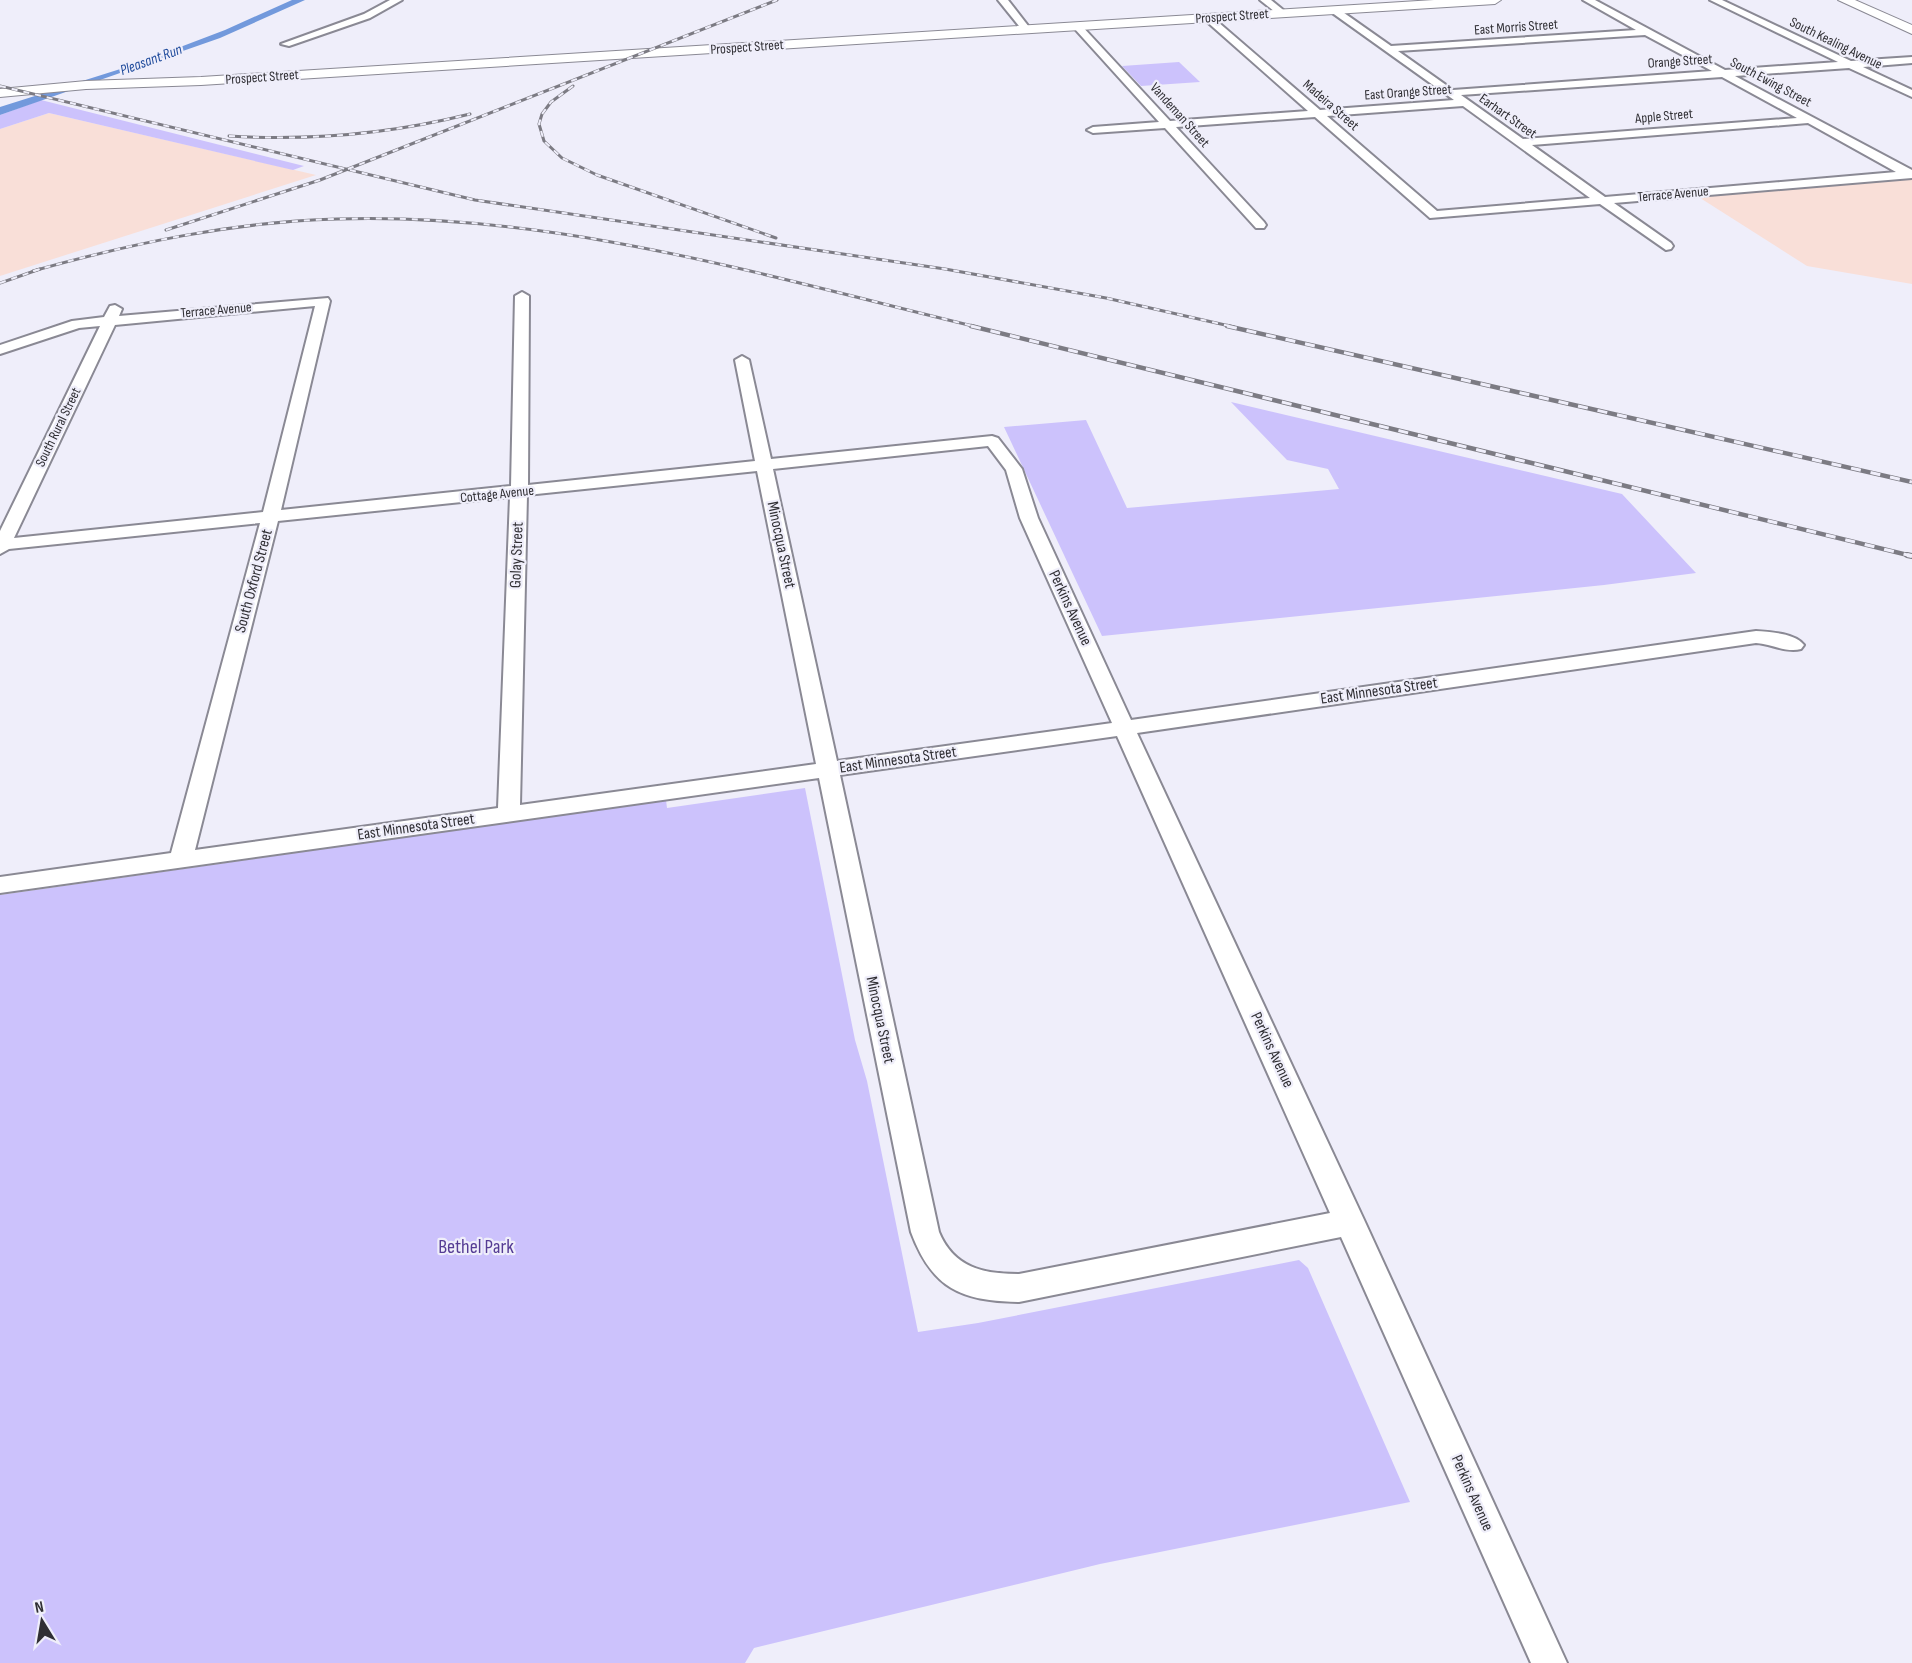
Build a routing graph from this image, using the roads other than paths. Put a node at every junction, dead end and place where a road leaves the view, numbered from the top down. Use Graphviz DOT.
graph roads {
  1 [pos="397,0"];
  2 [pos="1003,0"];
  3 [pos="1265,0"];
  4 [pos="1495,0"];
  5 [pos="1588,0"];
  6 [pos="1715,0"];
  7 [pos="1844,0"];
  8 [pos="1430,2"];
  9 [pos="1334,10"];
  10 [pos="1282,13"];
  11 [pos="1208,18"];
  12 [pos="1077,26"];
  13 [pos="1026,29"];
  14 [pos="1912,30"];
  15 [pos="1646,32"];
  16 [pos="285,44"];
  17 [pos="1389,49"];
  18 [pos="1912,60"];
  19 [pos="1849,64"];
  20 [pos="1724,73"];
  21 [pos="0,93"];
  22 [pos="1450,93"];
  23 [pos="1912,94"];
  24 [pos="1464,103"];
  25 [pos="1319,114"];
  26 [pos="1810,120"];
  27 [pos="1167,124"];
  28 [pos="1093,130"];
  29 [pos="1520,143"];
  30 [pos="1910,174"];
  31 [pos="1602,201"];
  32 [pos="1434,215"];
  33 [pos="1260,225"];
  34 [pos="1666,246"];
  35 [pos="522,296"];
  36 [pos="323,301"];
  37 [pos="113,312"];
  38 [pos="0,351"];
  39 [pos="742,360"];
  40 [pos="992,441"];
  41 [pos="765,465"];
  42 [pos="519,492"];
  43 [pos="271,516"];
  44 [pos="1,546"];
  45 [pos="1794,645"];
  46 [pos="1125,728"];
  47 [pos="827,770"];
  48 [pos="509,814"];
  49 [pos="181,860"];
  50 [pos="0,885"];
  51 [pos="1350,1222"];
  52 [pos="1550,1663"];
  1 -- 16 [label="street"];
  2 -- 13 [label="street"];
  3 -- 10 [label="street"];
  4 -- 8 [label="main road, Prospect Street"];
  5 -- 15 [label="street, South Ewing Street"];
  6 -- 19 [label="street, South Kealing Avenue"];
  7 -- 14 [label="main road"];
  8 -- 9 [label="main road, Prospect Street"];
  9 -- 10 [label="main road, Prospect Street"];
  9 -- 17 [label="street, Earhart Street"];
  10 -- 11 [label="main road, Prospect Street"];
  11 -- 12 [label="main road, Prospect Street"];
  11 -- 25 [label="street, Madeira Street"];
  12 -- 13 [label="main road, Prospect Street"];
  12 -- 27 [label="street, Vandeman Street"];
  13 -- 21 [label="main road, Prospect Street"];
  15 -- 17 [label="street, East Morris Street"];
  15 -- 20 [label="street, South Ewing Street"];
  17 -- 22 [label="street, Earhart Street"];
  18 -- 19 [label="street, Orange Street"];
  19 -- 20 [label="street, Orange Street"];
  19 -- 23 [label="street, South Kealing Avenue"];
  20 -- 22 [label="street, Orange Street"];
  20 -- 26 [label="street, South Ewing Street"];
  22 -- 24 [label="street, Earhart Street"];
  24 -- 25 [label="street, East Orange Street"];
  24 -- 29 [label="street, Earhart Street"];
  25 -- 27 [label="street"];
  25 -- 32 [label="street, Madeira Street"];
  26 -- 29 [label="street, Apple Street"];
  26 -- 30 [label="street, South Ewing Street"];
  27 -- 28 [label="street"];
  27 -- 33 [label="street, Vandeman Street"];
  29 -- 31 [label="street, Earhart Street"];
  30 -- 31 [label="street, Terrace Avenue"];
  31 -- 32 [label="street, Terrace Avenue"];
  31 -- 34 [label="street, Earhart Street"];
  35 -- 42 [label="street, Golay Street"];
  36 -- 37 [label="street, Terrace Avenue"];
  36 -- 43 [label="street, South Oxford Street"];
  37 -- 38 [label="street, Terrace Avenue"];
  37 -- 44 [label="street, South Rural Street"];
  39 -- 41 [label="street, Minocqua Street"];
  40 -- 41 [label="street, Cottage Avenue"];
  40 -- 46 [label="street, Perkins Avenue"];
  41 -- 42 [label="street, Cottage Avenue"];
  41 -- 47 [label="street, Minocqua Street"];
  42 -- 43 [label="street, Cottage Avenue"];
  42 -- 48 [label="street, Golay Street"];
  43 -- 44 [label="street, Cottage Avenue"];
  43 -- 49 [label="street, South Oxford Street"];
  45 -- 46 [label="street, East Minnesota Street"];
  46 -- 47 [label="street, East Minnesota Street"];
  46 -- 51 [label="street, Perkins Avenue"];
  47 -- 48 [label="street, East Minnesota Street"];
  47 -- 51 [label="street, Minocqua Street"];
  48 -- 49 [label="street, East Minnesota Street"];
  49 -- 50 [label="street, East Minnesota Street"];
  51 -- 52 [label="street, Perkins Avenue"];
}
